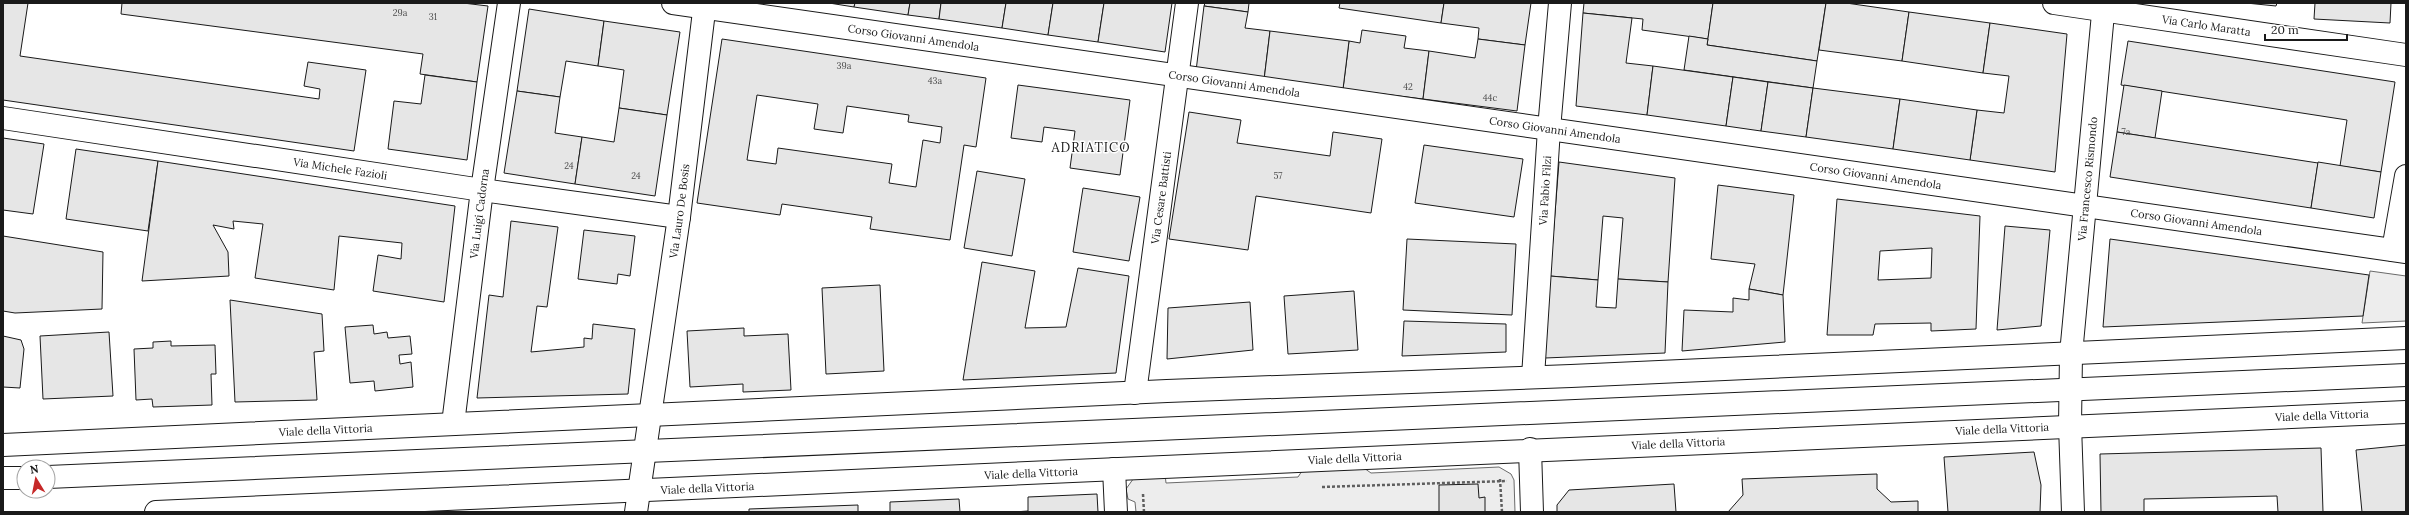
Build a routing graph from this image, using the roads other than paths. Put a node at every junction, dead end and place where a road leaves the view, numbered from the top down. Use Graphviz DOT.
graph roads {
  1 [pos="509,3"];
  2 [pos="673,3"];
  3 [pos="1187,3"];
  4 [pos="1560,3"];
  5 [pos="2054,3"];
  6 [pos="704,5"];
  7 [pos="2104,6"];
  8 [pos="2406,55"];
  9 [pos="1176,76"];
  10 [pos="3,118"];
  11 [pos="1549,129"];
  12 [pos="2406,176"];
  13 [pos="482,190"];
  14 [pos="2085,205"];
  15 [pos="679,217"];
  16 [pos="2399,251"];
  17 [pos="2406,338"];
  18 [pos="2071,354"];
  19 [pos="2406,375"];
  20 [pos="1533,377"];
  21 [pos="2071,390"];
  22 [pos="1135,393"];
  23 [pos="2406,412"];
  24 [pos="649,416"];
  25 [pos="453,424"];
  26 [pos="2070,425"];
  27 [pos="3,445"];
  28 [pos="1530,449"];
  29 [pos="644,451"];
  30 [pos="1114,469"];
  31 [pos="56,477"];
  32 [pos="3,478"];
  33 [pos="16,478"];
  34 [pos="638,502"];
  35 [pos="156,512"];
  36 [pos="1116,512"];
  37 [pos="1532,512"];
  38 [pos="2073,512"];
  1 -- 13 [label="street, Via Luigi Cadorna"];
  2 -- 6 [label="street, Corso Giovanni Amendola"];
  3 -- 9 [label="street, Via Cesare Battisti"];
  4 -- 11 [label="street, Via Fabio Filzi"];
  5 -- 7 [label="street, Via Carlo Maratta"];
  6 -- 9 [label="street, Corso Giovanni Amendola"];
  6 -- 15 [label="street, Via Lauro De Bosis"];
  7 -- 8 [label="street, Via Carlo Maratta"];
  7 -- 14 [label="street, Via Francesco Rismondo"];
  9 -- 11 [label="street, Corso Giovanni Amendola"];
  9 -- 22 [label="street, Via Cesare Battisti"];
  10 -- 13 [label="street, Via Michele Fazioli"];
  11 -- 14 [label="street, Corso Giovanni Amendola"];
  11 -- 20 [label="street, Via Fabio Filzi"];
  12 -- 16 [label="street"];
  13 -- 15 [label="street, Via Michele Fazioli"];
  13 -- 25 [label="street, Via Luigi Cadorna"];
  14 -- 16 [label="street, Corso Giovanni Amendola"];
  14 -- 18 [label="street, Via Francesco Rismondo"];
  15 -- 24 [label="street, Via Lauro De Bosis"];
  17 -- 18 [label="street, Viale della Vittoria"];
  18 -- 20 [label="street, Viale della Vittoria"];
  18 -- 21 [label="street"];
  19 -- 21 [label="street"];
  20 -- 22 [label="street, Viale della Vittoria"];
  21 -- 26 [label="street"];
  21 -- 29 [label="street"];
  22 -- 24 [label="street, Viale della Vittoria"];
  23 -- 26 [label="street, Viale della Vittoria"];
  24 -- 25 [label="street, Viale della Vittoria"];
  24 -- 29 [label="street"];
  25 -- 27 [label="street, Viale della Vittoria"];
  26 -- 28 [label="street, Viale della Vittoria"];
  26 -- 38 [label="street"];
  28 -- 30 [label="street, Viale della Vittoria"];
  28 -- 37 [label="street"];
  29 -- 31 [label="street"];
  29 -- 34 [label="street"];
  30 -- 34 [label="street, Viale della Vittoria"];
  30 -- 36 [label="street"];
  32 -- 33 [label="street"];
  34 -- 35 [label="street, Viale della Vittoria"];
}
